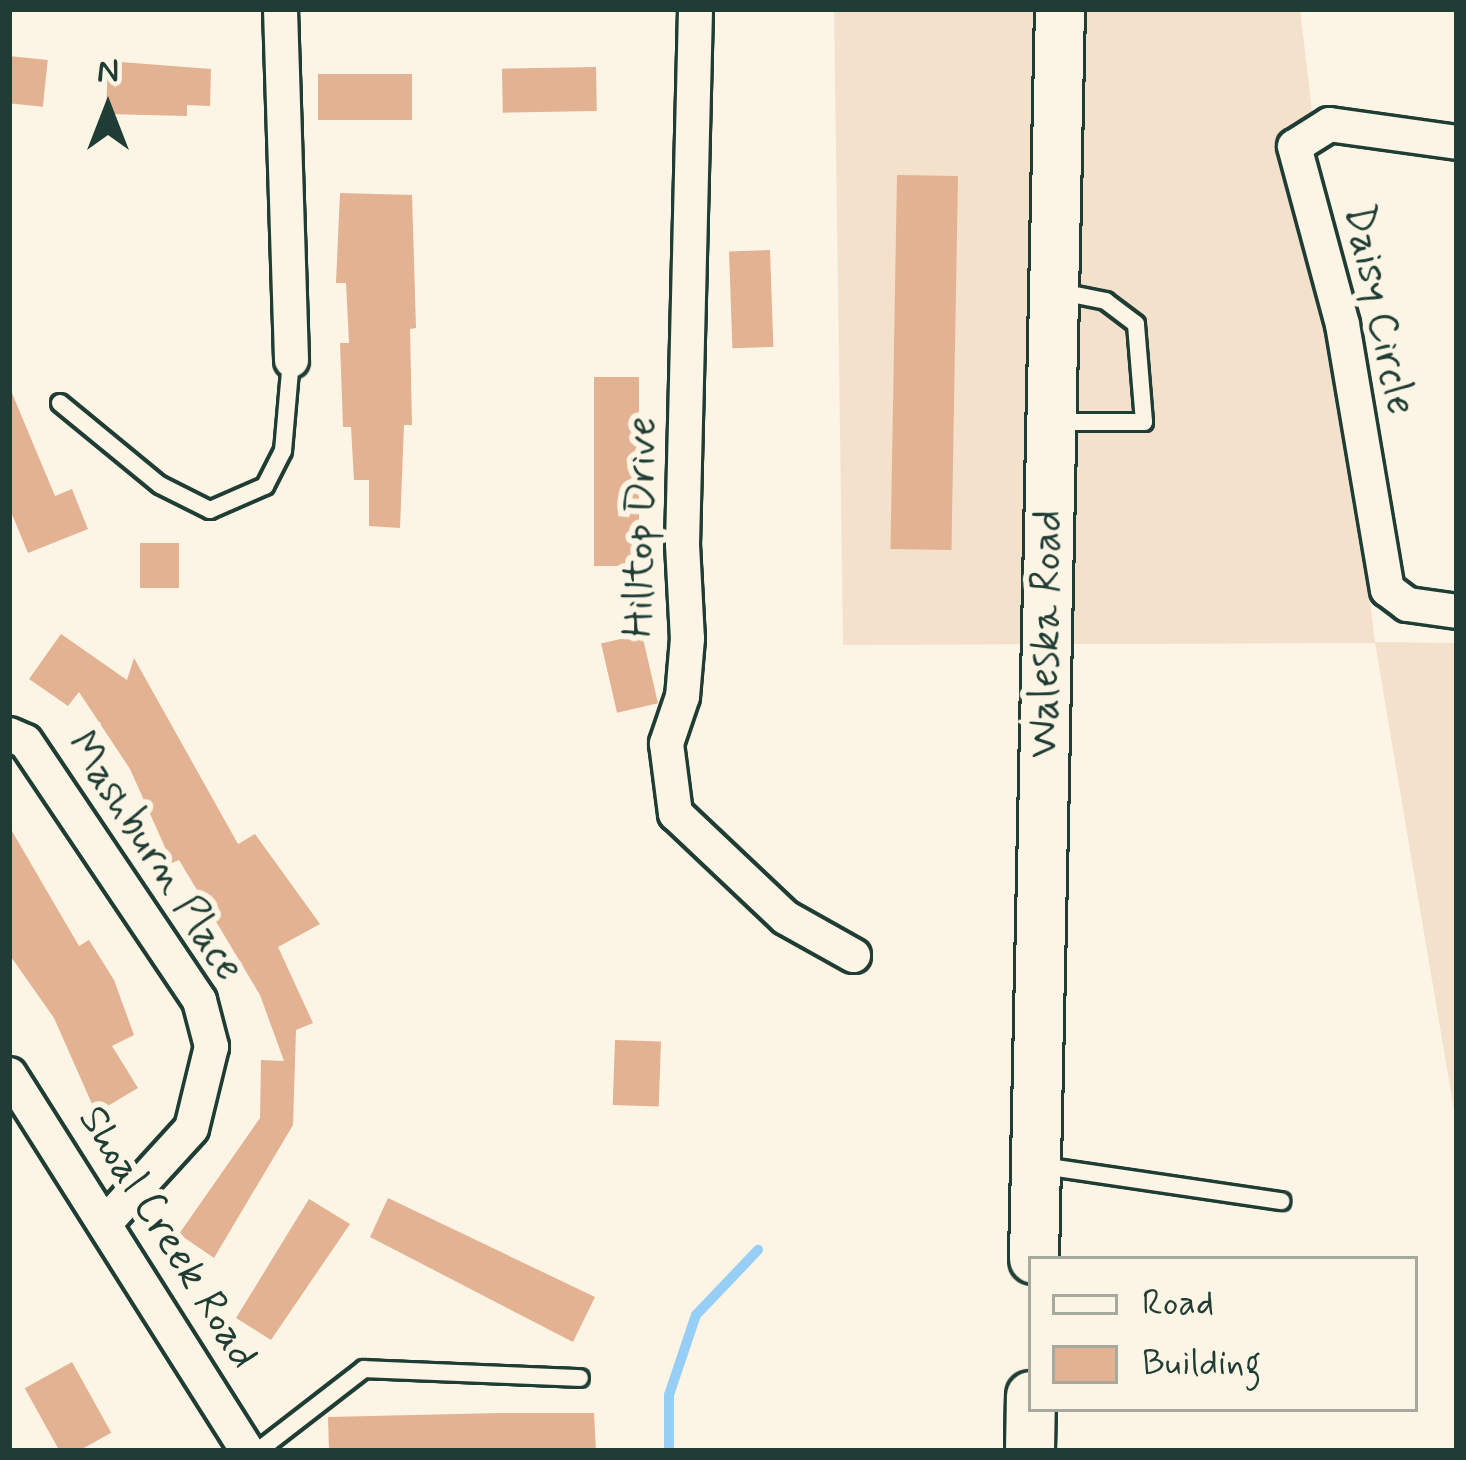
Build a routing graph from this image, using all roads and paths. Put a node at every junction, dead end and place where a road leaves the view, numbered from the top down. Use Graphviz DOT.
graph roads {
  1 [pos="280,9"];
  2 [pos="695,9"];
  3 [pos="1060,9"];
  4 [pos="1457,142"];
  5 [pos="1054,290"];
  6 [pos="291,360"];
  7 [pos="60,403"];
  8 [pos="1051,422"];
  9 [pos="1457,611"];
  10 [pos="9,734"];
  11 [pos="854,955"];
  12 [pos="9,1075"];
  13 [pos="1036,1166"];
  14 [pos="1281,1201"];
  15 [pos="107,1220"];
  16 [pos="1034,1256"];
  17 [pos="580,1378"];
  18 [pos="1031,1412"];
  19 [pos="247,1451"];
  20 [pos="258,1451"];
  21 [pos="1030,1451"];
  1 -- 6 [label="street"];
  2 -- 11 [label="street, Hilltop Drive"];
  3 -- 5 [label="main road, Waleska Road"];
  4 -- 9 [label="street, Daisy Circle"];
  5 -- 8 [label="main road, Waleska Road"];
  5 -- 8 [label="lane"];
  6 -- 7 [label="lane"];
  8 -- 13 [label="main road, Waleska Road"];
  10 -- 15 [label="street, Mashburn Place"];
  12 -- 15 [label="street, Shoal Creek Road"];
  13 -- 14 [label="lane"];
  13 -- 16 [label="main road, Waleska Road"];
  15 -- 19 [label="street, Shoal Creek Road"];
  17 -- 20 [label="lane"];
  18 -- 21 [label="main road"];
}
